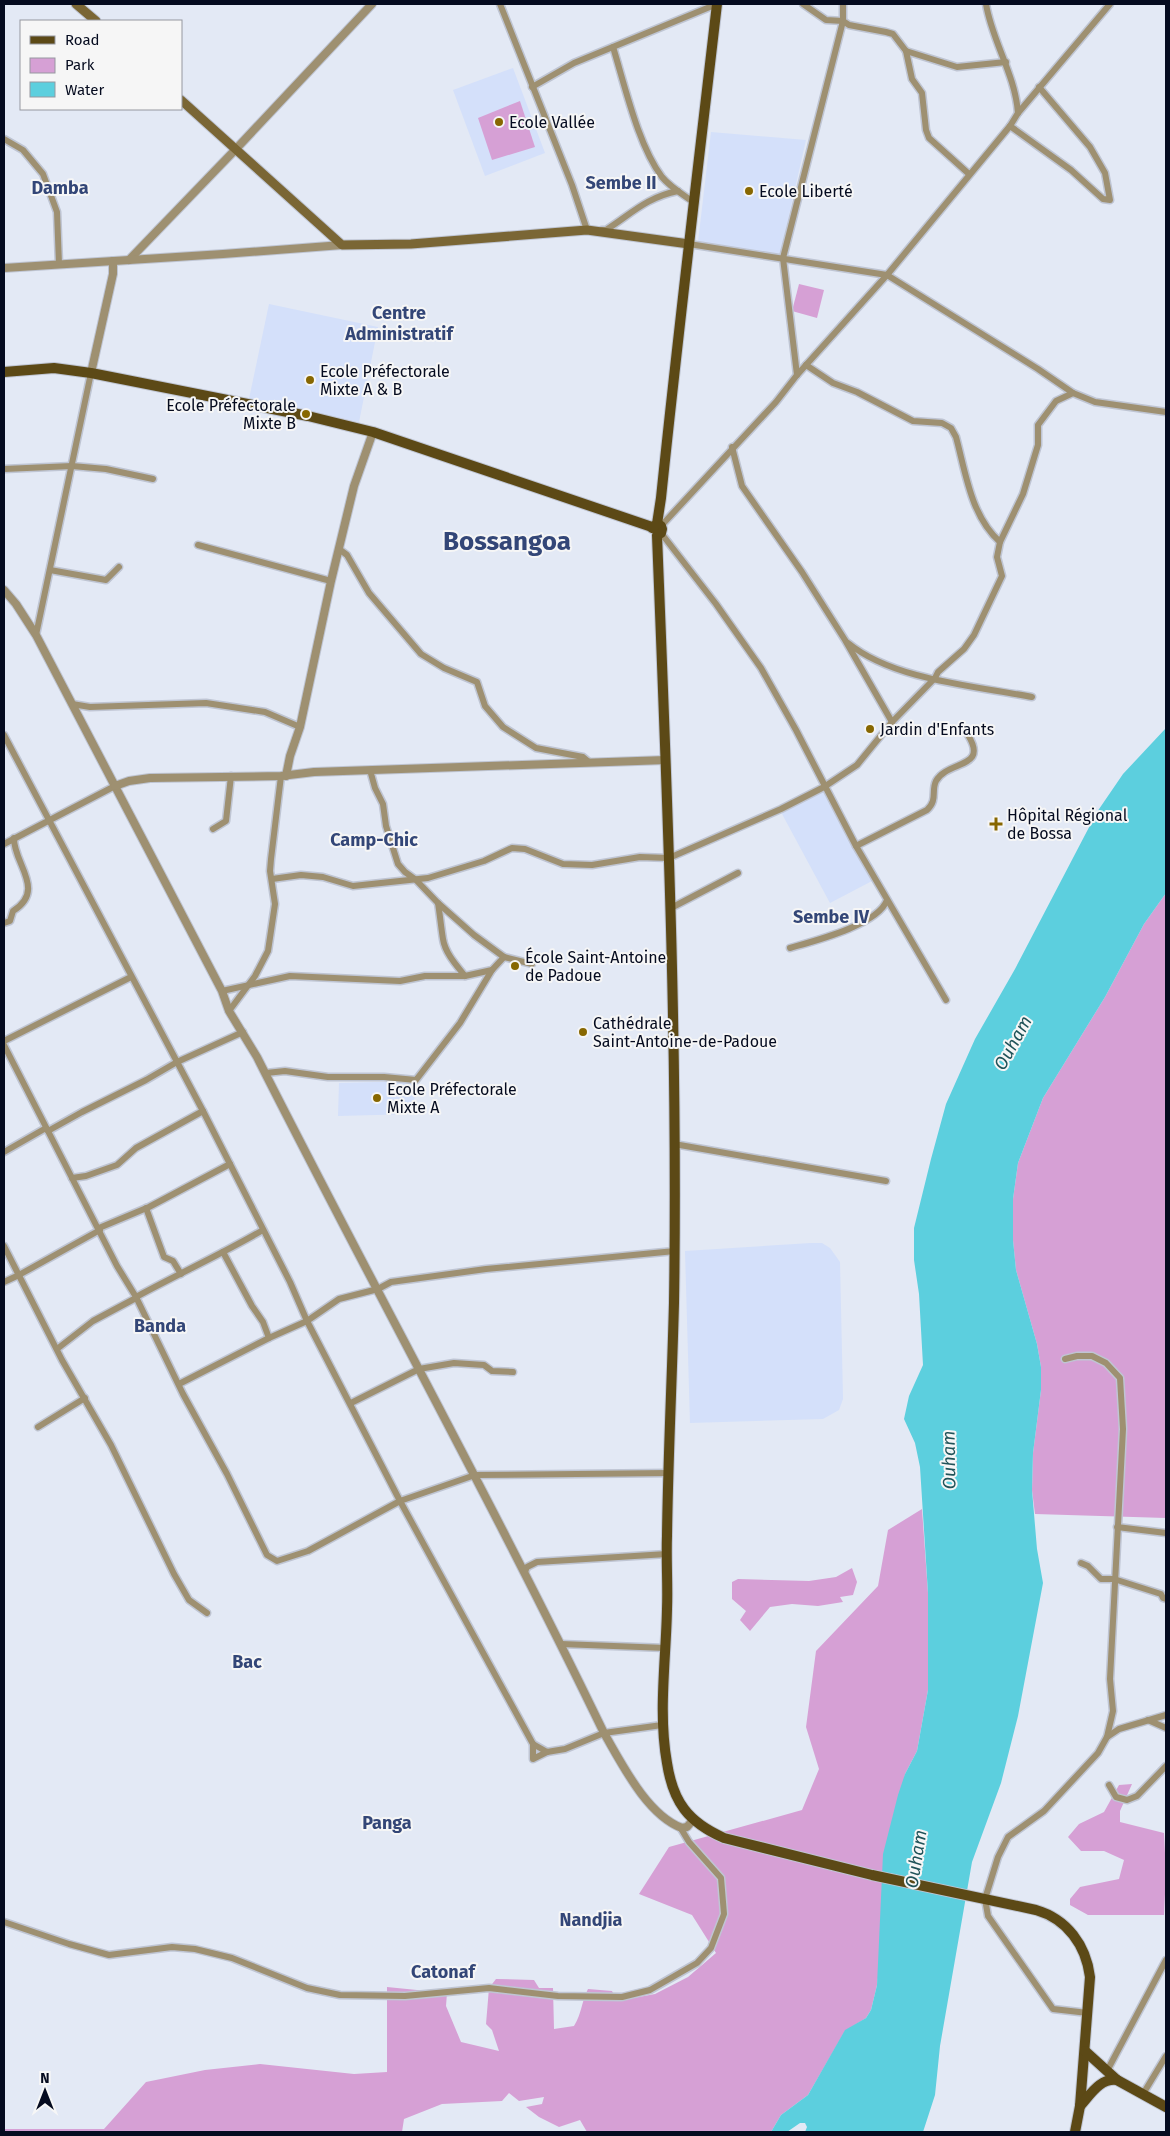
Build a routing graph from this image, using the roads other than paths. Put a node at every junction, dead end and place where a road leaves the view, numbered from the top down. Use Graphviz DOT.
graph roads {
  1 [pos="76,4"];
  2 [pos="372,4"];
  3 [pos="500,4"];
  4 [pos="717,4"];
  5 [pos="804,4"];
  6 [pos="843,4"];
  7 [pos="986,4"];
  8 [pos="1110,4"];
  9 [pos="95,20"];
  10 [pos="843,21"];
  11 [pos="613,47"];
  12 [pos="906,51"];
  13 [pos="1006,62"];
  14 [pos="532,86"];
  15 [pos="1039,87"];
  16 [pos="182,101"];
  17 [pos="1018,112"];
  18 [pos="1010,126"];
  19 [pos="4,138"];
  20 [pos="235,150"];
  21 [pos="969,174"];
  22 [pos="678,191"];
  23 [pos="696,203"];
  24 [pos="591,230"];
  25 [pos="342,244"];
  26 [pos="689,244"];
  27 [pos="783,258"];
  28 [pos="129,260"];
  29 [pos="113,261"];
  30 [pos="59,264"];
  31 [pos="4,268"];
  32 [pos="887,275"];
  33 [pos="806,365"];
  34 [pos="4,372"];
  35 [pos="91,373"];
  36 [pos="797,375"];
  37 [pos="1073,393"];
  38 [pos="1166,412"];
  39 [pos="373,432"];
  40 [pos="732,447"];
  41 [pos="72,466"];
  42 [pos="4,469"];
  43 [pos="153,479"];
  44 [pos="658,529"];
  45 [pos="1000,542"];
  46 [pos="198,545"];
  47 [pos="339,549"];
  48 [pos="119,567"];
  49 [pos="50,570"];
  50 [pos="331,581"];
  51 [pos="4,590"];
  52 [pos="36,636"];
  53 [pos="845,640"];
  54 [pos="935,678"];
  55 [pos="1032,697"];
  56 [pos="72,704"];
  57 [pos="892,722"];
  58 [pos="300,727"];
  59 [pos="4,735"];
  60 [pos="968,735"];
  61 [pos="666,760"];
  62 [pos="589,762"];
  63 [pos="370,770"];
  64 [pos="231,776"];
  65 [pos="284,776"];
  66 [pos="115,786"];
  67 [pos="824,787"];
  68 [pos="49,820"];
  69 [pos="213,829"];
  70 [pos="14,838"];
  71 [pos="4,844"];
  72 [pos="856,846"];
  73 [pos="669,858"];
  74 [pos="738,873"];
  75 [pos="272,880"];
  76 [pos="416,880"];
  77 [pos="887,900"];
  78 [pos="438,904"];
  79 [pos="671,908"];
  80 [pos="4,923"];
  81 [pos="790,948"];
  82 [pos="504,957"];
  83 [pos="532,964"];
  84 [pos="492,970"];
  85 [pos="465,976"];
  86 [pos="131,977"];
  87 [pos="249,985"];
  88 [pos="222,991"];
  89 [pos="946,1000"];
  90 [pos="230,1010"];
  91 [pos="243,1032"];
  92 [pos="4,1040"];
  93 [pos="4,1045"];
  94 [pos="177,1062"];
  95 [pos="266,1073"];
  96 [pos="203,1111"];
  97 [pos="47,1130"];
  98 [pos="674,1144"];
  99 [pos="4,1152"];
  100 [pos="230,1164"];
  101 [pos="72,1178"];
  102 [pos="886,1181"];
  103 [pos="146,1208"];
  104 [pos="99,1229"];
  105 [pos="264,1230"];
  106 [pos="4,1246"];
  107 [pos="675,1251"];
  108 [pos="223,1252"];
  109 [pos="181,1274"];
  110 [pos="19,1276"];
  111 [pos="4,1282"];
  112 [pos="378,1289"];
  113 [pos="136,1298"];
  114 [pos="307,1321"];
  115 [pos="268,1338"];
  116 [pos="57,1349"];
  117 [pos="1065,1359"];
  118 [pos="418,1369"];
  119 [pos="513,1372"];
  120 [pos="179,1384"];
  121 [pos="85,1398"];
  122 [pos="351,1403"];
  123 [pos="38,1427"];
  124 [pos="669,1473"];
  125 [pos="475,1475"];
  126 [pos="400,1501"];
  127 [pos="1117,1527"];
  128 [pos="1166,1533"];
  129 [pos="667,1554"];
  130 [pos="518,1559"];
  131 [pos="536,1562"];
  132 [pos="1081,1563"];
  133 [pos="525,1572"];
  134 [pos="1114,1579"];
  135 [pos="1166,1599"];
  136 [pos="207,1613"];
  137 [pos="561,1644"];
  138 [pos="666,1648"];
  139 [pos="1166,1715"];
  140 [pos="1147,1720"];
  141 [pos="662,1725"];
  142 [pos="1166,1728"];
  143 [pos="604,1734"];
  144 [pos="1107,1737"];
  145 [pos="533,1744"];
  146 [pos="547,1752"];
  147 [pos="1166,1766"];
  148 [pos="1109,1785"];
  149 [pos="694,1820"];
  150 [pos="680,1827"];
  151 [pos="985,1899"];
  152 [pos="4,1922"];
  153 [pos="1166,1960"];
  154 [pos="1088,2013"];
  155 [pos="1085,2051"];
  156 [pos="1166,2056"];
  157 [pos="1107,2071"];
  158 [pos="1117,2080"];
  159 [pos="1143,2094"];
  160 [pos="1080,2106"];
  161 [pos="1166,2107"];
  162 [pos="1075,2132"];
  1 -- 9 [label="main road"];
  2 -- 20 [label="street"];
  3 -- 14 [label="street"];
  4 -- 11 [label="street"];
  4 -- 23 [label="main road"];
  5 -- 10 [label="street"];
  6 -- 10 [label="street"];
  7 -- 13 [label="street"];
  8 -- 15 [label="street"];
  10 -- 12 [label="street"];
  10 -- 27 [label="street"];
  11 -- 14 [label="street"];
  11 -- 22 [label="street"];
  12 -- 13 [label="street"];
  12 -- 21 [label="street"];
  13 -- 17 [label="street"];
  14 -- 24 [label="street"];
  15 -- 17 [label="street"];
  15 -- 18 [label="street"];
  16 -- 20 [label="main road"];
  17 -- 18 [label="street"];
  18 -- 21 [label="street"];
  19 -- 30 [label="street"];
  20 -- 25 [label="main road"];
  20 -- 28 [label="street"];
  21 -- 32 [label="street"];
  22 -- 23 [label="street"];
  22 -- 24 [label="street"];
  23 -- 26 [label="main road"];
  24 -- 25 [label="main road"];
  24 -- 26 [label="main road"];
  25 -- 28 [label="street"];
  26 -- 27 [label="street"];
  26 -- 44 [label="main road"];
  27 -- 32 [label="street"];
  27 -- 36 [label="street"];
  28 -- 29 [label="street"];
  29 -- 30 [label="street"];
  29 -- 35 [label="street"];
  30 -- 31 [label="street"];
  32 -- 33 [label="street"];
  32 -- 37 [label="street"];
  33 -- 36 [label="street"];
  33 -- 45 [label="street"];
  34 -- 35 [label="main road"];
  35 -- 39 [label="main road"];
  35 -- 41 [label="street"];
  36 -- 40 [label="street"];
  37 -- 38 [label="street"];
  37 -- 45 [label="street"];
  39 -- 44 [label="main road"];
  39 -- 47 [label="street"];
  40 -- 44 [label="street"];
  40 -- 53 [label="street"];
  41 -- 42 [label="street"];
  41 -- 43 [label="street"];
  41 -- 49 [label="street"];
  44 -- 61 [label="main road"];
  44 -- 67 [label="street"];
  45 -- 54 [label="street"];
  46 -- 50 [label="street"];
  47 -- 50 [label="street"];
  47 -- 62 [label="street"];
  48 -- 49 [label="street"];
  49 -- 52 [label="street"];
  50 -- 58 [label="street"];
  51 -- 52 [label="street"];
  52 -- 56 [label="street"];
  53 -- 54 [label="street"];
  53 -- 57 [label="street"];
  54 -- 55 [label="street"];
  54 -- 57 [label="street"];
  56 -- 58 [label="street"];
  56 -- 66 [label="street"];
  57 -- 67 [label="street"];
  58 -- 65 [label="street"];
  59 -- 68 [label="street"];
  60 -- 72 [label="street"];
  61 -- 62 [label="street"];
  61 -- 73 [label="main road"];
  62 -- 63 [label="street"];
  63 -- 65 [label="street"];
  63 -- 76 [label="street"];
  64 -- 65 [label="street"];
  64 -- 66 [label="street"];
  64 -- 69 [label="street"];
  65 -- 75 [label="street"];
  66 -- 68 [label="street"];
  66 -- 88 [label="street"];
  67 -- 72 [label="street"];
  67 -- 73 [label="street"];
  68 -- 70 [label="street"];
  68 -- 86 [label="street"];
  70 -- 71 [label="street"];
  70 -- 80 [label="street"];
  72 -- 77 [label="street"];
  73 -- 76 [label="street"];
  73 -- 79 [label="main road"];
  74 -- 79 [label="street"];
  75 -- 76 [label="street"];
  75 -- 87 [label="street"];
  76 -- 78 [label="street"];
  77 -- 81 [label="street"];
  77 -- 89 [label="street"];
  78 -- 82 [label="street"];
  78 -- 85 [label="street"];
  79 -- 98 [label="main road"];
  82 -- 83 [label="street"];
  82 -- 84 [label="street"];
  84 -- 85 [label="street"];
  84 -- 95 [label="street"];
  85 -- 87 [label="street"];
  86 -- 92 [label="street"];
  86 -- 94 [label="street"];
  87 -- 88 [label="street"];
  87 -- 90 [label="street"];
  88 -- 90 [label="street"];
  90 -- 91 [label="street"];
  91 -- 94 [label="street"];
  91 -- 95 [label="street"];
  93 -- 97 [label="street"];
  94 -- 96 [label="street"];
  94 -- 97 [label="street"];
  95 -- 112 [label="street"];
  96 -- 100 [label="street"];
  96 -- 101 [label="street"];
  97 -- 99 [label="street"];
  97 -- 101 [label="street"];
  98 -- 102 [label="street"];
  98 -- 107 [label="main road"];
  100 -- 103 [label="street"];
  100 -- 105 [label="street"];
  101 -- 104 [label="street"];
  103 -- 104 [label="street"];
  103 -- 109 [label="street"];
  104 -- 110 [label="street"];
  104 -- 113 [label="street"];
  105 -- 108 [label="street"];
  105 -- 114 [label="street"];
  106 -- 110 [label="street"];
  107 -- 112 [label="street"];
  107 -- 124 [label="main road"];
  108 -- 109 [label="street"];
  108 -- 115 [label="street"];
  109 -- 113 [label="street"];
  110 -- 111 [label="street"];
  110 -- 116 [label="street"];
  112 -- 114 [label="street"];
  112 -- 118 [label="street"];
  113 -- 116 [label="street"];
  113 -- 120 [label="street"];
  114 -- 115 [label="street"];
  114 -- 122 [label="street"];
  115 -- 120 [label="street"];
  116 -- 121 [label="street"];
  117 -- 127 [label="street"];
  118 -- 119 [label="street"];
  118 -- 122 [label="street"];
  118 -- 125 [label="street"];
  120 -- 126 [label="street"];
  121 -- 123 [label="street"];
  121 -- 136 [label="street"];
  122 -- 126 [label="street"];
  124 -- 125 [label="street"];
  124 -- 129 [label="main road"];
  125 -- 126 [label="street"];
  125 -- 130 [label="street"];
  126 -- 145 [label="street"];
  127 -- 128 [label="street"];
  127 -- 134 [label="street"];
  129 -- 131 [label="street"];
  129 -- 138 [label="main road"];
  130 -- 131 [label="street"];
  130 -- 133 [label="street"];
  131 -- 133 [label="street"];
  132 -- 134 [label="street"];
  133 -- 137 [label="street"];
  134 -- 135 [label="street"];
  134 -- 144 [label="street"];
  137 -- 138 [label="street"];
  137 -- 143 [label="street"];
  138 -- 141 [label="main road"];
  139 -- 140 [label="street"];
  140 -- 142 [label="street"];
  140 -- 144 [label="street"];
  141 -- 143 [label="street"];
  141 -- 149 [label="main road"];
  143 -- 146 [label="street"];
  143 -- 150 [label="street"];
  144 -- 151 [label="street"];
  145 -- 146 [label="street"];
  145 -- 146 [label="street"];
  147 -- 148 [label="street"];
  149 -- 150 [label="street"];
  149 -- 151 [label="main road"];
  150 -- 152 [label="street"];
  151 -- 154 [label="street"];
  151 -- 154 [label="main road"];
  153 -- 157 [label="street"];
  154 -- 155 [label="main road"];
  155 -- 157 [label="main road"];
  155 -- 160 [label="main road"];
  156 -- 159 [label="street"];
  157 -- 158 [label="main road"];
  158 -- 159 [label="main road"];
  158 -- 160 [label="main road"];
  159 -- 161 [label="main road"];
  160 -- 162 [label="main road"];
}
